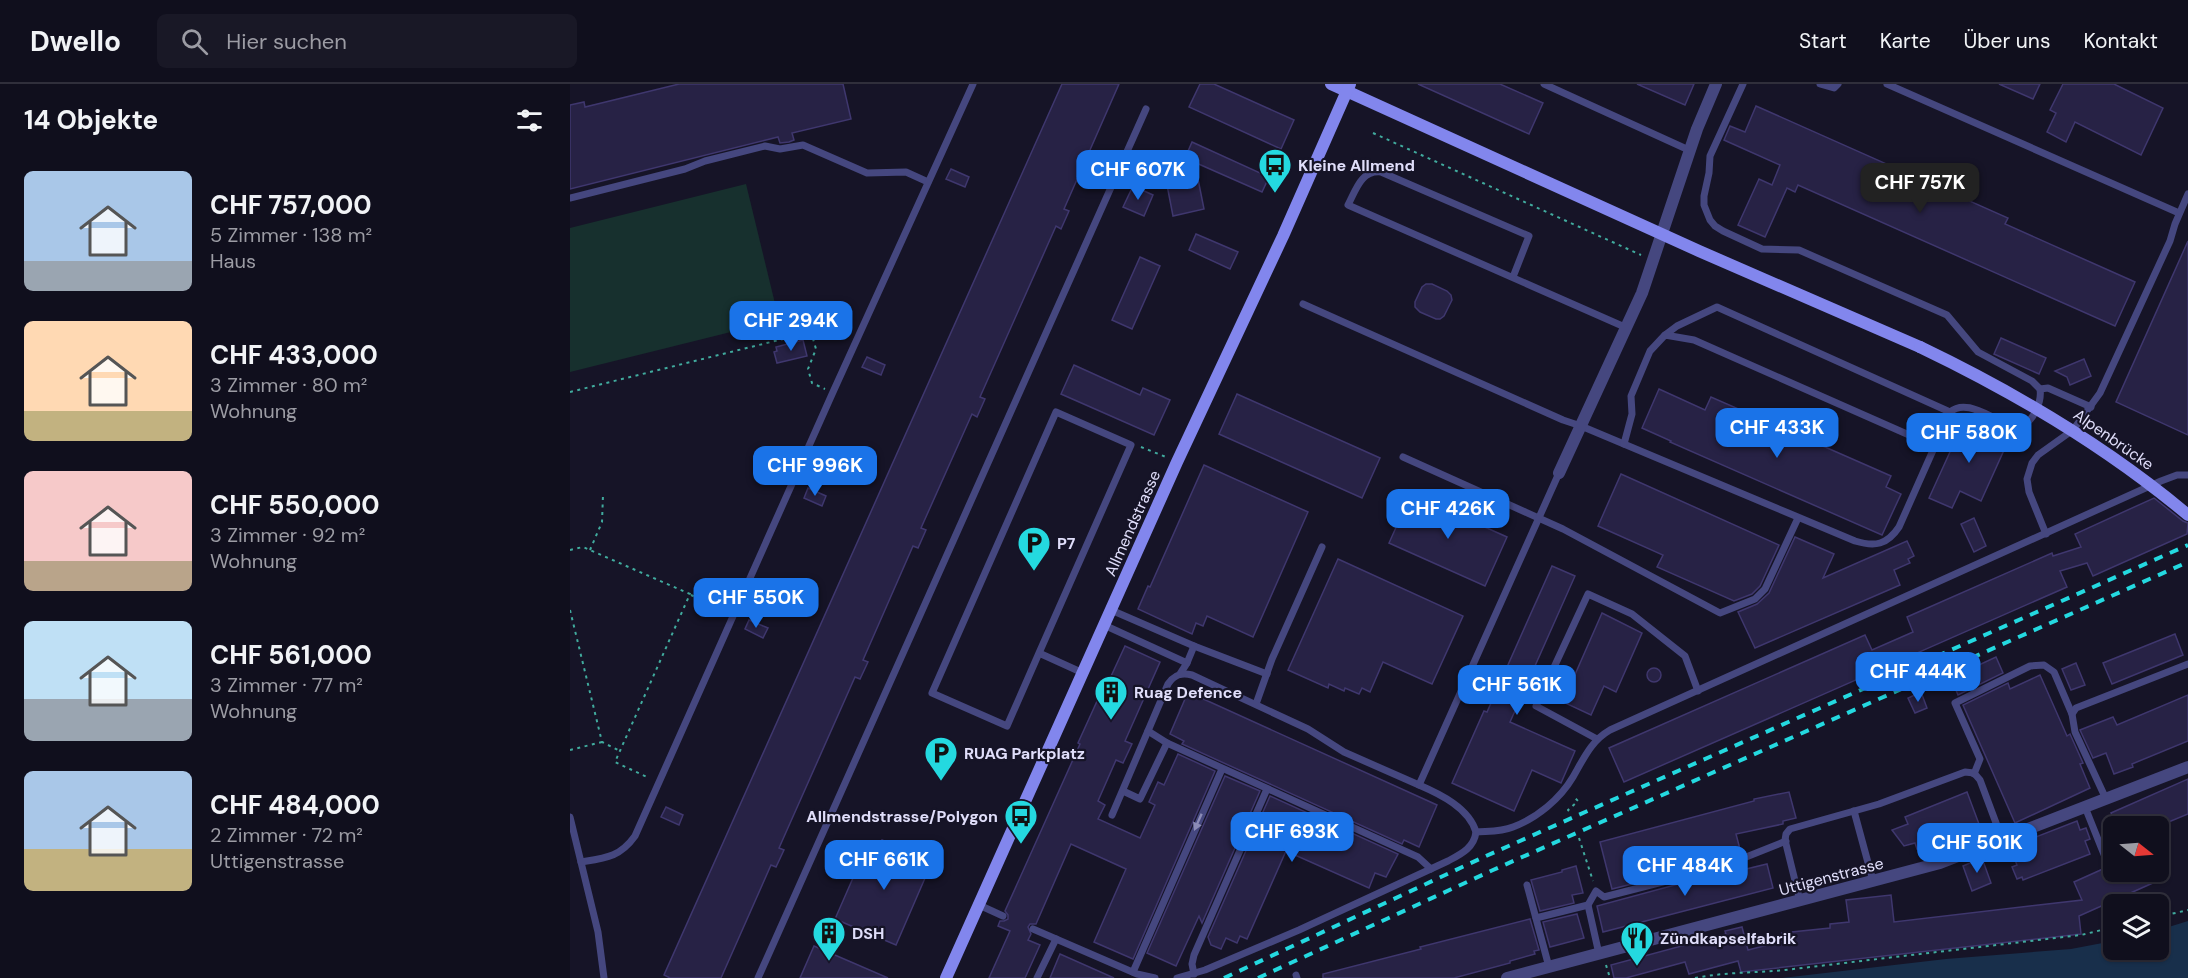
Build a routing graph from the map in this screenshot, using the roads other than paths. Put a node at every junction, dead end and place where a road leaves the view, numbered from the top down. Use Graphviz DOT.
graph roads {
  1 [pos="973,84"];
  2 [pos="1331,84"];
  3 [pos="1544,84"];
  4 [pos="1716,84"];
  5 [pos="1743,84"];
  6 [pos="1821,84"];
  7 [pos="1838,84"];
  8 [pos="1887,84"];
  9 [pos="1349,88"];
  10 [pos="1146,109"];
  11 [pos="1691,151"];
  12 [pos="928,182"];
  13 [pos="2188,196"];
  14 [pos="570,198"];
  15 [pos="2179,213"];
  16 [pos="1662,234"];
  17 [pos="1513,277"];
  18 [pos="1303,304"];
  19 [pos="1627,328"];
  20 [pos="1665,335"];
  21 [pos="2040,389"];
  22 [pos="2091,407"];
  23 [pos="1950,412"];
  24 [pos="1581,426"];
  25 [pos="1624,444"];
  26 [pos="1934,446"];
  27 [pos="1403,457"];
  28 [pos="1559,473"];
  29 [pos="2188,475"];
  30 [pos="2188,515"];
  31 [pos="1539,518"];
  32 [pos="1798,518"];
  33 [pos="2046,534"];
  34 [pos="1322,547"];
  35 [pos="1111,610"];
  36 [pos="1104,625"];
  37 [pos="1194,646"];
  38 [pos="1039,653"];
  39 [pos="1187,663"];
  40 [pos="2188,664"];
  41 [pos="1083,673"];
  42 [pos="1180,674"];
  43 [pos="1267,674"];
  44 [pos="1698,691"];
  45 [pos="1256,704"];
  46 [pos="2072,714"];
  47 [pos="1148,731"];
  48 [pos="1597,739"];
  49 [pos="1167,743"];
  50 [pos="2188,767"];
  51 [pos="1222,769"];
  52 [pos="1974,774"];
  53 [pos="1419,785"];
  54 [pos="1267,789"];
  55 [pos="1123,791"];
  56 [pos="2106,799"];
  57 [pos="2085,807"];
  58 [pos="1854,811"];
  59 [pos="1112,815"];
  60 [pos="570,817"];
  61 [pos="1476,832"];
  62 [pos="2002,839"];
  63 [pos="1786,842"];
  64 [pos="2103,852"];
  65 [pos="581,862"];
  66 [pos="1431,869"];
  67 [pos="1873,881"];
  68 [pos="1527,885"];
  69 [pos="1800,901"];
  70 [pos="979,905"];
  71 [pos="1588,905"];
  72 [pos="1003,915"];
  73 [pos="1536,918"];
  74 [pos="1033,929"];
  75 [pos="1056,939"];
  76 [pos="1599,954"];
  77 [pos="1549,967"];
  78 [pos="1133,972"];
  79 [pos="1194,974"];
  80 [pos="604,978"];
  81 [pos="758,978"];
  82 [pos="946,978"];
  83 [pos="1037,978"];
  84 [pos="1155,978"];
  85 [pos="1177,978"];
  86 [pos="1507,978"];
  1 -- 12 [label="lane"];
  2 -- 9 [label="main road, Alpenbrücke"];
  3 -- 11 [label="lane"];
  4 -- 11 [label="street"];
  5 -- 21 [label="lane"];
  6 -- 7 [label="lane"];
  8 -- 15 [label="lane"];
  9 -- 16 [label="main road, Alpenbrücke"];
  9 -- 35 [label="main road, Allmendstrasse"];
  10 -- 81 [label="lane"];
  11 -- 16 [label="street"];
  12 -- 14 [label="lane"];
  12 -- 65 [label="lane"];
  13 -- 15 [label="lane"];
  15 -- 22 [label="lane"];
  16 -- 19 [label="street"];
  16 -- 30 [label="main road, Alpenbrücke, bridge"];
  17 -- 17 [label="lane"];
  17 -- 19 [label="lane"];
  18 -- 24 [label="lane"];
  19 -- 24 [label="street"];
  20 -- 23 [label="lane"];
  20 -- 25 [label="lane"];
  20 -- 26 [label="lane"];
  21 -- 22 [label="lane"];
  21 -- 23 [label="lane"];
  22 -- 33 [label="lane"];
  23 -- 26 [label="lane"];
  24 -- 25 [label="lane"];
  24 -- 28 [label="street"];
  25 -- 32 [label="lane"];
  26 -- 32 [label="lane"];
  27 -- 31 [label="lane"];
  28 -- 31 [label="lane"];
  29 -- 33 [label="lane"];
  31 -- 32 [label="lane"];
  31 -- 53 [label="lane"];
  33 -- 44 [label="lane"];
  34 -- 43 [label="lane"];
  35 -- 36 [label="main road, Allmendstrasse"];
  35 -- 37 [label="lane"];
  36 -- 39 [label="lane"];
  36 -- 41 [label="main road, Allmendstrasse"];
  37 -- 39 [label="lane"];
  37 -- 43 [label="lane"];
  38 -- 38 [label="lane"];
  38 -- 41 [label="lane"];
  39 -- 42 [label="lane"];
  40 -- 46 [label="lane"];
  41 -- 70 [label="main road, Allmendstrasse"];
  42 -- 45 [label="lane"];
  42 -- 47 [label="lane"];
  43 -- 45 [label="lane"];
  44 -- 48 [label="lane"];
  44 -- 48 [label="lane"];
  45 -- 53 [label="lane"];
  46 -- 52 [label="lane"];
  46 -- 56 [label="lane"];
  47 -- 49 [label="lane"];
  47 -- 55 [label="lane"];
  48 -- 61 [label="lane"];
  49 -- 51 [label="lane"];
  49 -- 55 [label="lane"];
  50 -- 56 [label="street, Uttigenstrasse"];
  51 -- 54 [label="lane"];
  51 -- 78 [label="lane, one-way"];
  52 -- 58 [label="lane"];
  52 -- 62 [label="lane"];
  53 -- 61 [label="lane"];
  54 -- 66 [label="lane"];
  54 -- 79 [label="lane"];
  55 -- 59 [label="lane"];
  56 -- 57 [label="street, Uttigenstrasse"];
  57 -- 62 [label="street, Uttigenstrasse"];
  57 -- 64 [label="lane"];
  58 -- 63 [label="lane"];
  58 -- 67 [label="lane"];
  60 -- 65 [label="lane"];
  61 -- 66 [label="lane"];
  62 -- 67 [label="street, Uttigenstrasse"];
  63 -- 69 [label="lane"];
  63 -- 71 [label="lane"];
  65 -- 80 [label="lane"];
  66 -- 79 [label="lane"];
  67 -- 69 [label="street, Uttigenstrasse"];
  68 -- 73 [label="lane"];
  69 -- 76 [label="street, Uttigenstrasse"];
  70 -- 72 [label="lane"];
  70 -- 82 [label="main road, Allmendstrasse"];
  71 -- 73 [label="lane"];
  71 -- 76 [label="lane"];
  73 -- 77 [label="lane"];
  74 -- 75 [label="lane"];
  75 -- 78 [label="lane"];
  75 -- 83 [label="lane"];
  76 -- 77 [label="street, Uttigenstrasse"];
  77 -- 86 [label="street, Uttigenstrasse"];
  78 -- 84 [label="lane"];
  79 -- 85 [label="lane"];
}
